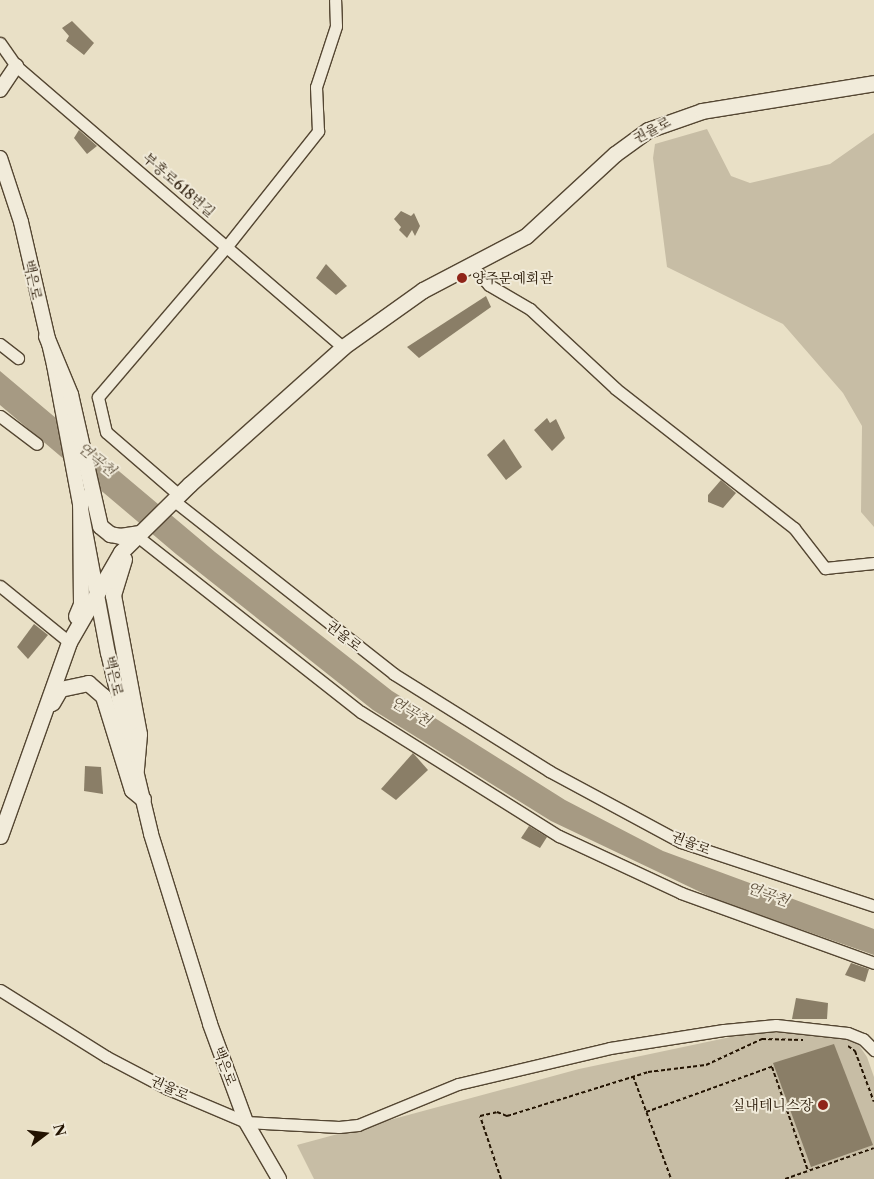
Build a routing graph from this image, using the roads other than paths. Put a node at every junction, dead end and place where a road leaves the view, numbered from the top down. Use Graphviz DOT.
graph roads {
  1 [pos="335,0"];
  2 [pos="0,43"];
  3 [pos="16,66"];
  4 [pos="874,83"];
  5 [pos="0,90"];
  6 [pos="0,158"];
  7 [pos="227,246"];
  8 [pos="471,265"];
  9 [pos="46,336"];
  10 [pos="0,344"];
  11 [pos="343,347"];
  12 [pos="18,358"];
  13 [pos="64,394"];
  14 [pos="0,416"];
  15 [pos="37,444"];
  16 [pos="86,494"];
  17 [pos="176,497"];
  18 [pos="137,536"];
  19 [pos="874,563"];
  20 [pos="0,586"];
  21 [pos="96,591"];
  22 [pos="67,640"];
  23 [pos="136,770"];
  24 [pos="24,771"];
  25 [pos="143,799"];
  26 [pos="0,836"];
  27 [pos="874,906"];
  28 [pos="874,964"];
  29 [pos="0,990"];
  30 [pos="874,1050"];
  31 [pos="246,1122"];
  32 [pos="278,1176"];
  33 [pos="291,1179"];
  1 -- 7 [label="street"];
  2 -- 3 [label="street, 부흥로618번길"];
  3 -- 5 [label="street"];
  3 -- 7 [label="street, 부흥로618번길"];
  4 -- 8 [label="main road, 권율로"];
  6 -- 9 [label="street, 백은로"];
  7 -- 11 [label="street, 부흥로618번길"];
  7 -- 17 [label="street"];
  8 -- 11 [label="main road, 권율로"];
  8 -- 19 [label="street"];
  9 -- 13 [label="main road"];
  10 -- 12 [label="street"];
  11 -- 17 [label="main road, 권율로"];
  13 -- 16 [label="main road"];
  13 -- 16 [label="street, 백은로"];
  14 -- 15 [label="street"];
  16 -- 18 [label="main road"];
  16 -- 21 [label="street, 백은로"];
  16 -- 22 [label="main road"];
  17 -- 18 [label="main road"];
  17 -- 27 [label="street, 권율로"];
  18 -- 21 [label="main road"];
  18 -- 23 [label="main road"];
  18 -- 28 [label="street"];
  20 -- 22 [label="street"];
  21 -- 22 [label="main road"];
  21 -- 23 [label="street, 백은로"];
  22 -- 24 [label="main road"];
  23 -- 25 [label="street, 백은로"];
  24 -- 25 [label="main road"];
  24 -- 26 [label="main road"];
  25 -- 31 [label="street, 백은로"];
  29 -- 31 [label="street, 권율로"];
  30 -- 31 [label="street, 권율로"];
  31 -- 32 [label="street, 백은로"];
  32 -- 33 [label="street"];
}
